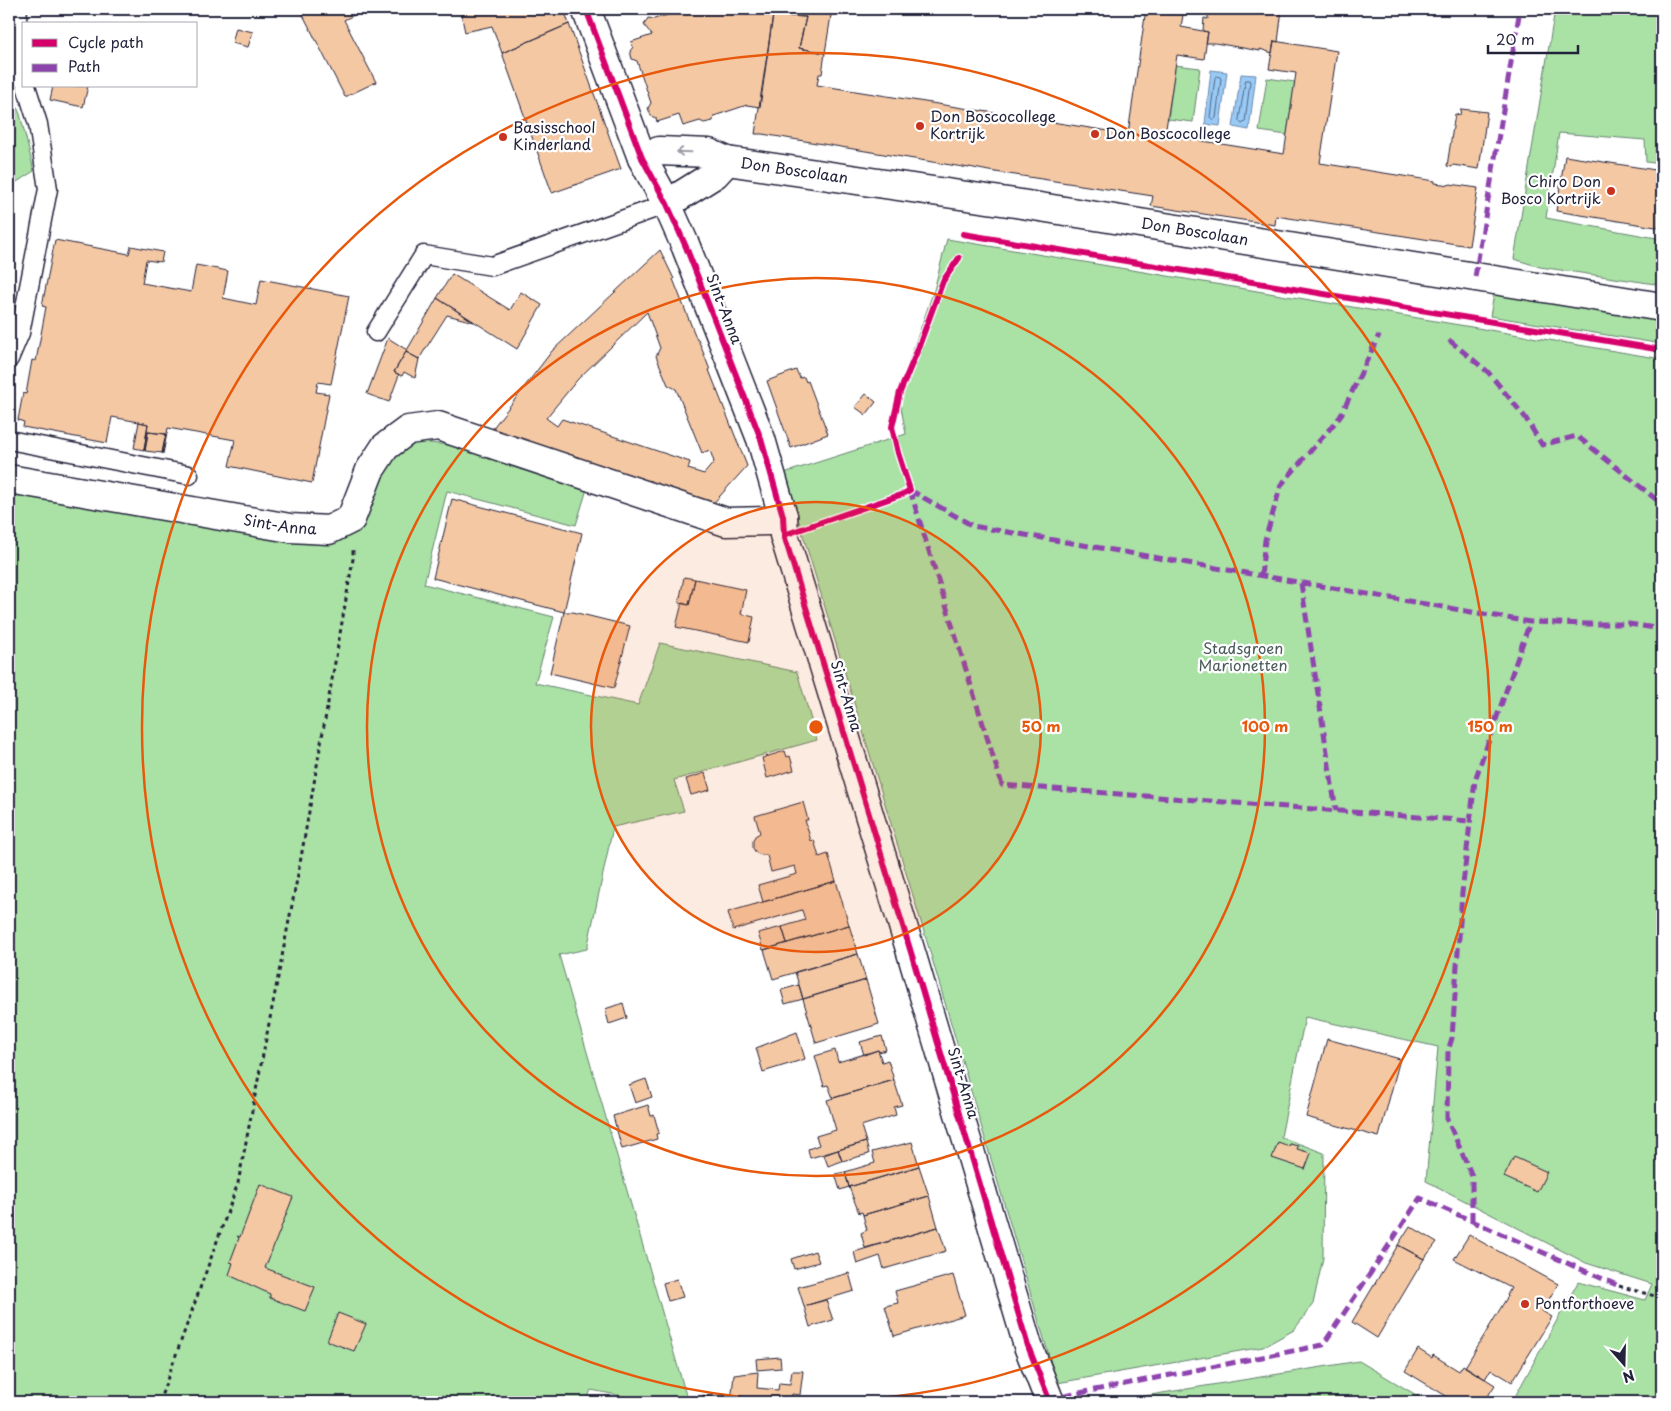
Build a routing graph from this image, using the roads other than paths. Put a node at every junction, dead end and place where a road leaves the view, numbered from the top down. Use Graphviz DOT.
graph roads {
  1 [pos="18,9"];
  2 [pos="586,9"];
  3 [pos="22,75"];
  4 [pos="27,88"];
  5 [pos="642,158"];
  6 [pos="727,161"];
  7 [pos="667,204"];
  8 [pos="1662,307"];
  9 [pos="376,332"];
  10 [pos="9,359"];
  11 [pos="9,440"];
  12 [pos="189,474"];
  13 [pos="9,479"];
  14 [pos="783,516"];
  15 [pos="1050,1402"];
  1 -- 3 [label="lane"];
  2 -- 5 [label="street, Sint-Anna"];
  4 -- 10 [label="lane"];
  6 -- 5 [label="street, Don Boscolaan, one-way"];
  5 -- 7 [label="street, Sint-Anna"];
  6 -- 7 [label="street, Don Boscolaan"];
  6 -- 8 [label="street, Don Boscolaan"];
  7 -- 9 [label="lane"];
  7 -- 14 [label="street, Sint-Anna"];
  11 -- 12 [label="lane"];
  13 -- 14 [label="street, Sint-Anna"];
  14 -- 15 [label="street, Sint-Anna"];
}
